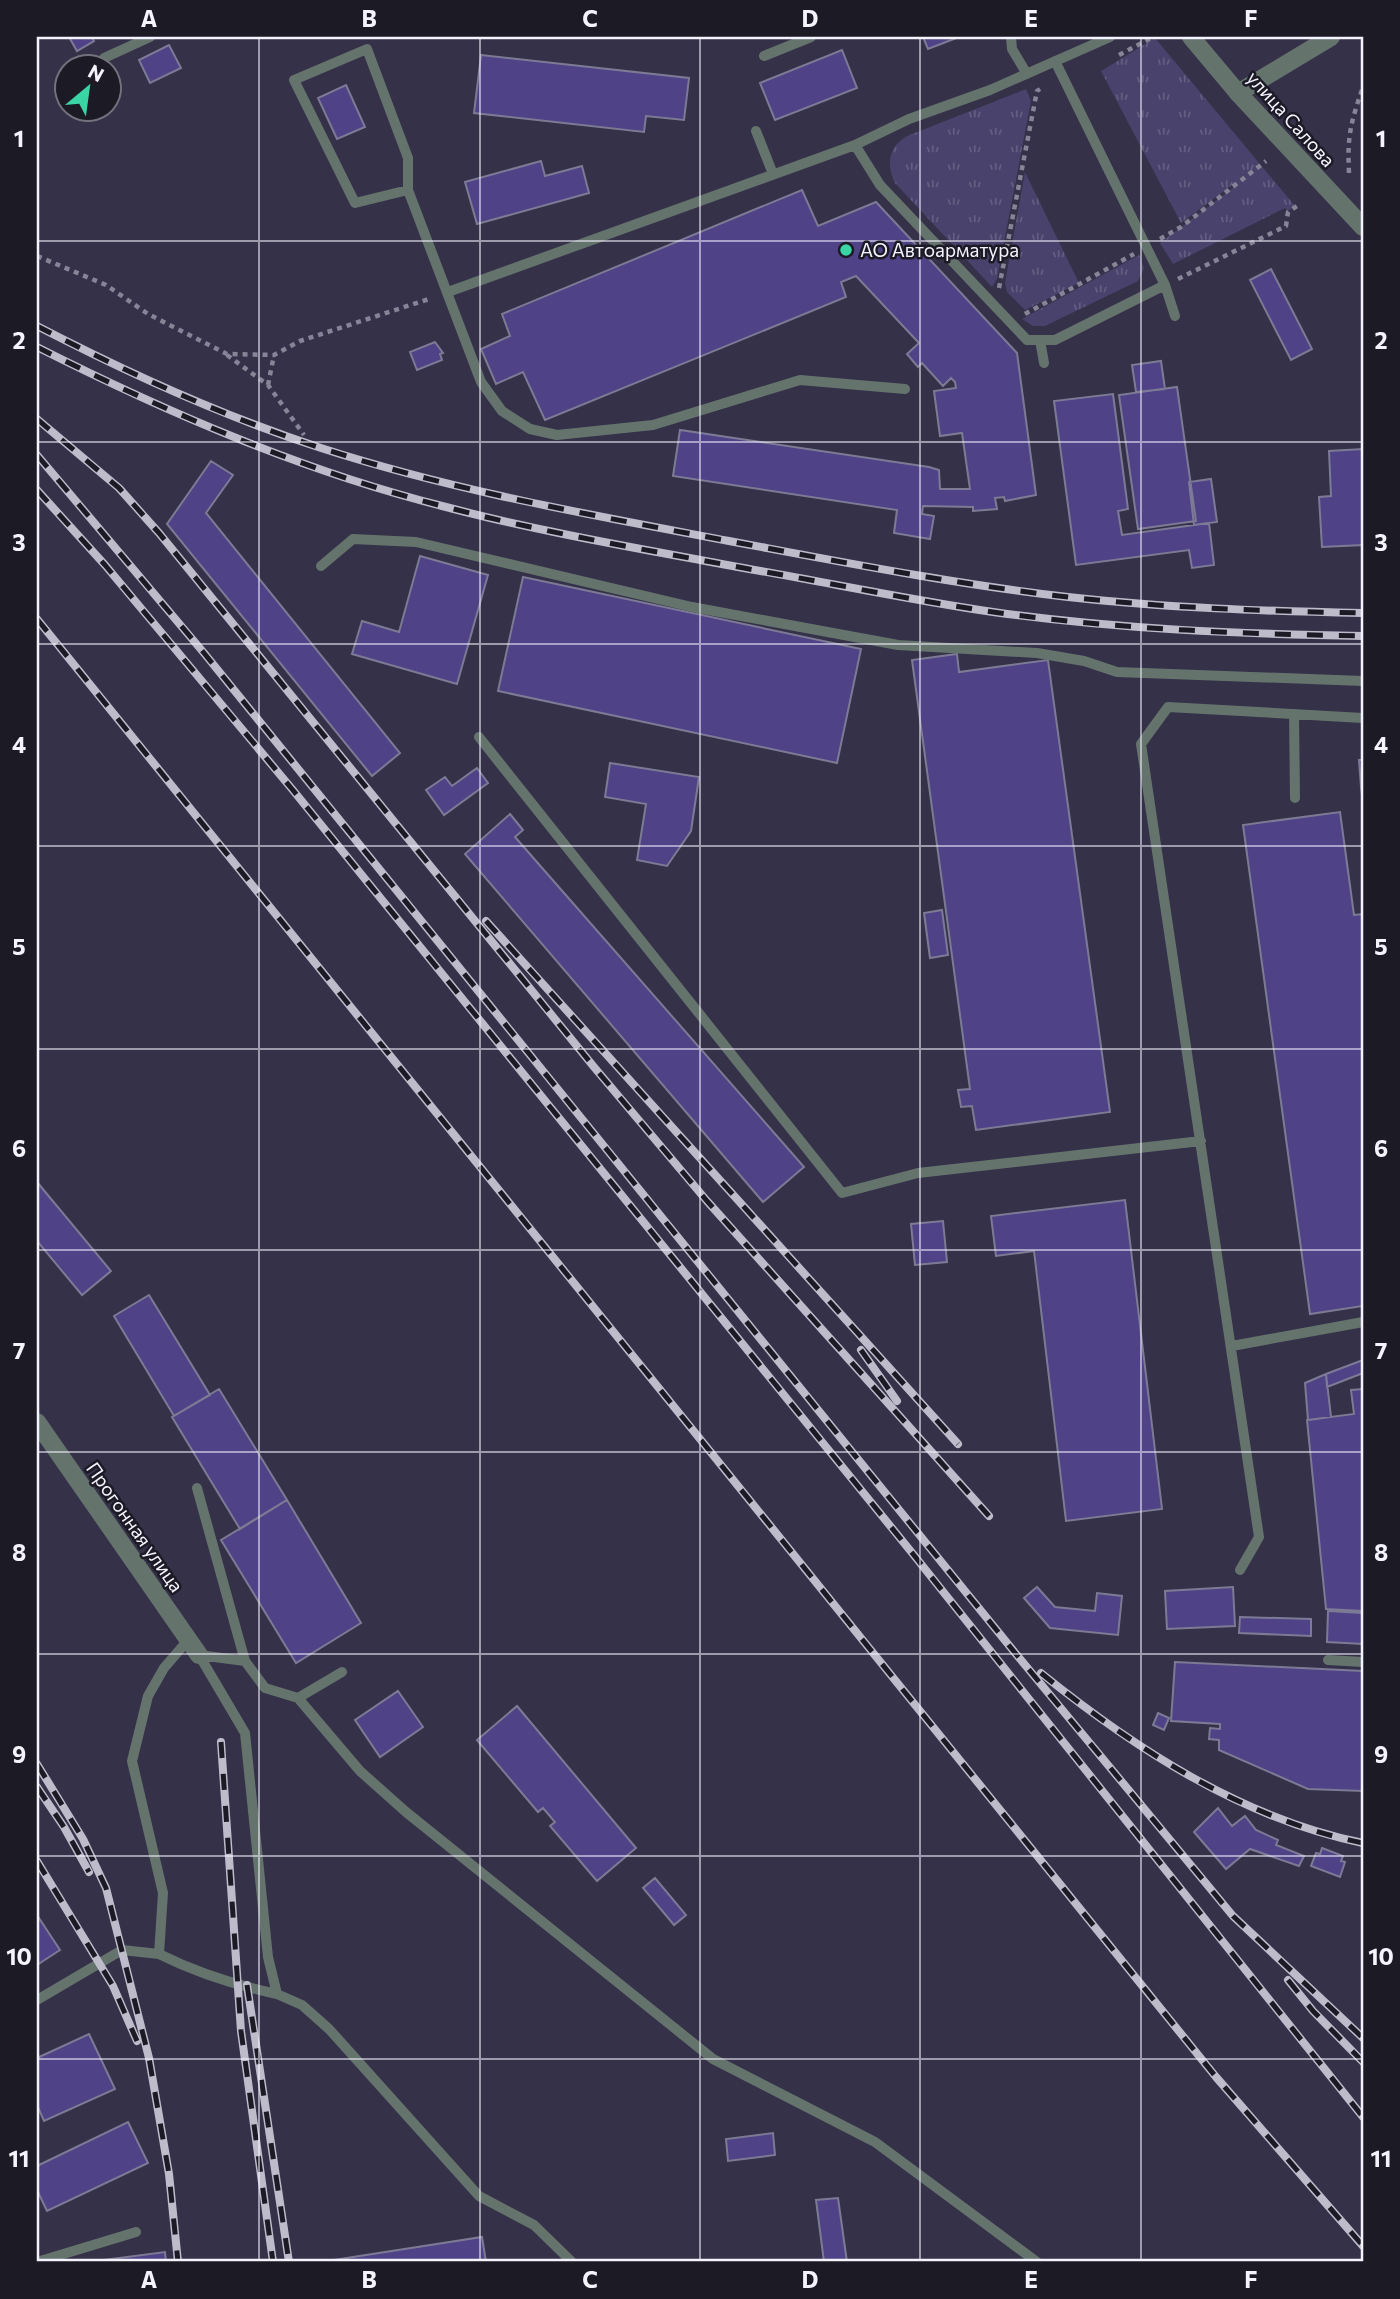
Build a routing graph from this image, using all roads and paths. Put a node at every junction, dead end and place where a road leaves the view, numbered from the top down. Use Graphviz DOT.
graph roads {
  1 [pos="150,37"];
  2 [pos="811,37"];
  3 [pos="1012,37"];
  4 [pos="1110,37"];
  5 [pos="1153,37"];
  6 [pos="1191,37"];
  7 [pos="1331,37"];
  8 [pos="117,52"];
  9 [pos="764,56"];
  10 [pos="1114,57"];
  11 [pos="1055,61"];
  12 [pos="1027,74"];
  13 [pos="1064,79"];
  14 [pos="1363,87"];
  15 [pos="1238,93"];
  16 [pos="756,131"];
  17 [pos="855,145"];
  18 [pos="1266,161"];
  19 [pos="1349,173"];
  20 [pos="773,174"];
  21 [pos="408,190"];
  22 [pos="1300,204"];
  23 [pos="1363,228"];
  24 [pos="1146,247"];
  25 [pos="37,256"];
  26 [pos="1165,285"];
  27 [pos="448,292"];
  28 [pos="1007,299"];
  29 [pos="1014,307"];
  30 [pos="1175,316"];
  31 [pos="1040,340"];
  32 [pos="227,354"];
  33 [pos="274,355"];
  34 [pos="1044,363"];
  35 [pos="268,385"];
  36 [pos="905,389"];
  37 [pos="304,435"];
  38 [pos="321,566"];
  39 [pos="1363,681"];
  40 [pos="1294,714"];
  41 [pos="1363,718"];
  42 [pos="479,737"];
  43 [pos="1295,798"];
  44 [pos="1201,1141"];
  45 [pos="1363,1322"];
  46 [pos="1232,1346"];
  47 [pos="37,1422"];
  48 [pos="197,1488"];
  49 [pos="1240,1570"];
  50 [pos="188,1639"];
  51 [pos="199,1655"];
  52 [pos="1328,1660"];
  53 [pos="245,1661"];
  54 [pos="1363,1662"];
  55 [pos="342,1672"];
  56 [pos="298,1698"];
  57 [pos="159,1954"];
  58 [pos="277,1994"];
  59 [pos="37,2000"];
  60 [pos="136,2232"];
  61 [pos="37,2262"];
  62 [pos="572,2262"];
  63 [pos="1037,2262"];
  1 -- 8 [label="lane"];
  2 -- 9 [label="lane"];
  3 -- 12 [label="lane"];
  4 -- 11 [label="lane"];
  5 -- 10 [label="path"];
  6 -- 15 [label="street, улица Салова"];
  7 -- 15 [label="street"];
  11 -- 12 [label="lane"];
  11 -- 13 [label="lane"];
  12 -- 17 [label="lane"];
  13 -- 24 [label="lane"];
  13 -- 28 [label="path"];
  14 -- 19 [label="path"];
  15 -- 23 [label="street, улица Салова"];
  16 -- 20 [label="lane"];
  17 -- 20 [label="lane"];
  17 -- 31 [label="lane"];
  18 -- 24 [label="path"];
  20 -- 27 [label="lane"];
  21 -- 21 [label="lane"];
  21 -- 27 [label="lane"];
  22 -- 26 [label="path"];
  24 -- 26 [label="lane"];
  24 -- 29 [label="path"];
  25 -- 32 [label="path"];
  26 -- 30 [label="lane"];
  26 -- 31 [label="lane"];
  27 -- 33 [label="path"];
  27 -- 36 [label="lane"];
  31 -- 34 [label="lane"];
  32 -- 33 [label="path"];
  32 -- 35 [label="path"];
  33 -- 35 [label="path"];
  35 -- 37 [label="path"];
  38 -- 39 [label="lane"];
  40 -- 41 [label="lane"];
  40 -- 43 [label="lane"];
  40 -- 44 [label="lane"];
  42 -- 44 [label="lane"];
  44 -- 46 [label="lane"];
  45 -- 46 [label="lane"];
  46 -- 49 [label="lane"];
  47 -- 50 [label="street, Прогонная улица"];
  48 -- 53 [label="lane"];
  50 -- 51 [label="street, Прогонная улица"];
  50 -- 57 [label="lane"];
  51 -- 53 [label="lane"];
  51 -- 58 [label="lane"];
  52 -- 54 [label="lane"];
  53 -- 56 [label="lane"];
  55 -- 56 [label="lane"];
  56 -- 63 [label="lane"];
  57 -- 58 [label="lane"];
  57 -- 59 [label="lane"];
  58 -- 62 [label="lane"];
  60 -- 61 [label="lane"];
}
